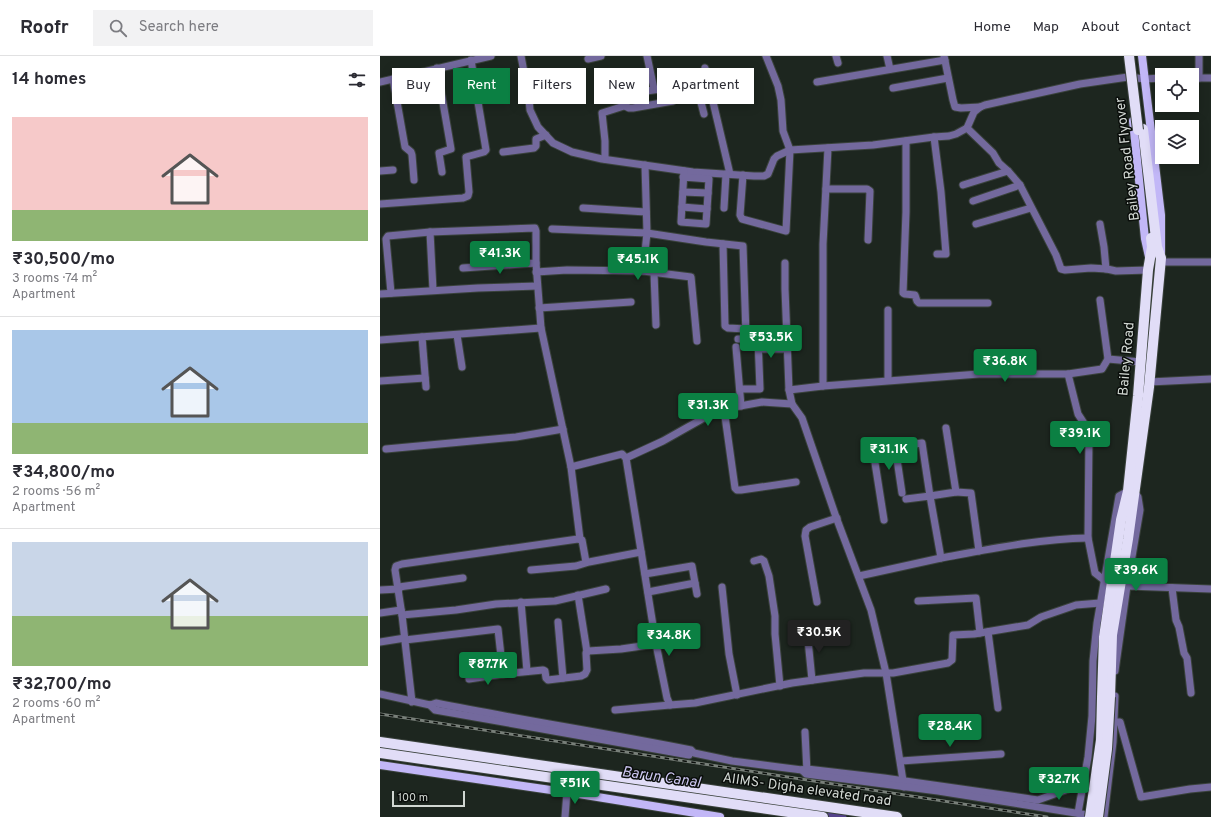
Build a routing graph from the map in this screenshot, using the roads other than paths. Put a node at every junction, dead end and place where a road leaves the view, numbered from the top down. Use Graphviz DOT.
graph roads {
  1 [pos="491,56"];
  2 [pos="521,56"];
  3 [pos="601,56"];
  4 [pos="647,56"];
  5 [pos="766,56"];
  6 [pos="887,56"];
  7 [pos="1125,56"];
  8 [pos="1129,56"];
  9 [pos="1134,56"];
  10 [pos="1142,56"];
  11 [pos="1199,56"];
  12 [pos="944,58"];
  13 [pos="588,59"];
  14 [pos="471,60"];
  15 [pos="437,68"];
  16 [pos="1197,68"];
  17 [pos="890,69"];
  18 [pos="1128,77"];
  19 [pos="948,78"];
  20 [pos="1155,78"];
  21 [pos="1199,78"];
  22 [pos="1211,78"];
  23 [pos="392,79"];
  24 [pos="1145,79"];
  25 [pos="380,82"];
  26 [pos="817,82"];
  27 [pos="893,88"];
  28 [pos="654,89"];
  29 [pos="397,104"];
  30 [pos="443,104"];
  31 [pos="660,104"];
  32 [pos="713,104"];
  33 [pos="625,106"];
  34 [pos="980,107"];
  35 [pos="704,114"];
  36 [pos="967,128"];
  37 [pos="1140,130"];
  38 [pos="546,135"];
  39 [pos="934,137"];
  40 [pos="906,141"];
  41 [pos="828,148"];
  42 [pos="790,150"];
  43 [pos="503,152"];
  44 [pos="605,159"];
  45 [pos="645,165"];
  46 [pos="393,170"];
  47 [pos="380,171"];
  48 [pos="1008,171"];
  49 [pos="442,172"];
  50 [pos="684,174"];
  51 [pos="728,174"];
  52 [pos="743,175"];
  53 [pos="414,180"];
  54 [pos="962,185"];
  55 [pos="1020,185"];
  56 [pos="826,189"];
  57 [pos="683,192"];
  58 [pos="708,194"];
  59 [pos="972,201"];
  60 [pos="380,204"];
  61 [pos="682,207"];
  62 [pos="583,208"];
  63 [pos="724,208"];
  64 [pos="1031,208"];
  65 [pos="707,209"];
  66 [pos="646,212"];
  67 [pos="976,224"];
  68 [pos="1100,224"];
  69 [pos="552,229"];
  70 [pos="430,232"];
  71 [pos="647,233"];
  72 [pos="868,240"];
  73 [pos="723,244"];
  74 [pos="383,248"];
  75 [pos="937,254"];
  76 [pos="1150,260"];
  77 [pos="1161,260"];
  78 [pos="1211,262"];
  79 [pos="536,263"];
  80 [pos="785,263"];
  81 [pos="463,268"];
  82 [pos="1106,269"];
  83 [pos="1148,270"];
  84 [pos="643,271"];
  85 [pos="536,272"];
  86 [pos="654,274"];
  87 [pos="537,286"];
  88 [pos="433,290"];
  89 [pos="391,293"];
  90 [pos="380,294"];
  91 [pos="1100,300"];
  92 [pos="632,302"];
  93 [pos="988,304"];
  94 [pos="540,308"];
  95 [pos="888,310"];
  96 [pos="656,325"];
  97 [pos="541,328"];
  98 [pos="457,334"];
  99 [pos="422,337"];
  100 [pos="738,339"];
  101 [pos="380,340"];
  102 [pos="697,341"];
  103 [pos="736,347"];
  104 [pos="759,349"];
  105 [pos="787,349"];
  106 [pos="1108,358"];
  107 [pos="1141,362"];
  108 [pos="462,367"];
  109 [pos="1068,374"];
  110 [pos="425,378"];
  111 [pos="1211,379"];
  112 [pos="888,380"];
  113 [pos="380,381"];
  114 [pos="1150,382"];
  115 [pos="823,386"];
  116 [pos="426,388"];
  117 [pos="740,389"];
  118 [pos="789,390"];
  119 [pos="792,404"];
  120 [pos="741,406"];
  121 [pos="724,409"];
  122 [pos="946,428"];
  123 [pos="563,429"];
  124 [pos="895,446"];
  125 [pos="386,449"];
  126 [pos="626,458"];
  127 [pos="571,466"];
  128 [pos="796,482"];
  129 [pos="1131,491"];
  130 [pos="956,492"];
  131 [pos="902,493"];
  132 [pos="930,496"];
  133 [pos="906,499"];
  134 [pos="837,518"];
  135 [pos="884,520"];
  136 [pos="1088,538"];
  137 [pos="580,539"];
  138 [pos="979,551"];
  139 [pos="641,552"];
  140 [pos="941,558"];
  141 [pos="754,561"];
  142 [pos="586,562"];
  143 [pos="531,570"];
  144 [pos="645,574"];
  145 [pos="859,576"];
  146 [pos="463,578"];
  147 [pos="1104,580"];
  148 [pos="694,583"];
  149 [pos="1127,586"];
  150 [pos="399,588"];
  151 [pos="722,588"];
  152 [pos="1172,588"];
  153 [pos="606,589"];
  154 [pos="1211,589"];
  155 [pos="380,590"];
  156 [pos="648,592"];
  157 [pos="697,594"];
  158 [pos="578,595"];
  159 [pos="918,601"];
  160 [pos="521,602"];
  161 [pos="817,602"];
  162 [pos="1100,603"];
  163 [pos="380,613"];
  164 [pos="402,613"];
  165 [pos="558,622"];
  166 [pos="807,630"];
  167 [pos="988,632"];
  168 [pos="980,633"];
  169 [pos="405,639"];
  170 [pos="380,642"];
  171 [pos="656,644"];
  172 [pos="587,652"];
  173 [pos="527,671"];
  174 [pos="886,673"];
  175 [pos="503,674"];
  176 [pos="563,678"];
  177 [pos="469,679"];
  178 [pos="812,680"];
  179 [pos="780,686"];
  180 [pos="1191,693"];
  181 [pos="380,694"];
  182 [pos="736,695"];
  183 [pos="1105,700"];
  184 [pos="412,702"];
  185 [pos="670,705"];
  186 [pos="998,708"];
  187 [pos="615,710"];
  188 [pos="1114,722"];
  189 [pos="805,732"];
  190 [pos="380,742"];
  191 [pos="380,753"];
  192 [pos="1001,754"];
  193 [pos="901,761"];
  194 [pos="380,765"];
  195 [pos="805,771"];
  196 [pos="1084,779"];
  197 [pos="904,784"];
  198 [pos="1211,787"];
  199 [pos="567,792"];
  200 [pos="1078,813"];
  201 [pos="565,817"];
  202 [pos="720,817"];
  203 [pos="823,817"];
  204 [pos="897,817"];
  205 [pos="1090,817"];
  206 [pos="1098,817"];
  207 [pos="1104,817"];
  1 -- 14 [label="street"];
  2 -- 38 [label="street"];
  3 -- 13 [label="street"];
  4 -- 28 [label="street"];
  5 -- 42 [label="street"];
  6 -- 17 [label="street"];
  7 -- 18 [label="main road"];
  8 -- 37 [label="highway, Bailey Road Flyover, bridge"];
  9 -- 37 [label="highway, Bailey Road Flyover"];
  10 -- 24 [label="main road"];
  11 -- 16 [label="street"];
  12 -- 17 [label="street"];
  12 -- 19 [label="street"];
  14 -- 15 [label="street"];
  14 -- 60 [label="street"];
  17 -- 26 [label="street"];
  18 -- 24 [label="street"];
  18 -- 34 [label="street"];
  18 -- 76 [label="main road"];
  19 -- 27 [label="street"];
  19 -- 34 [label="street"];
  20 -- 24 [label="street"];
  21 -- 22 [label="street"];
  23 -- 25 [label="street"];
  24 -- 77 [label="main road"];
  28 -- 33 [label="street"];
  28 -- 35 [label="street"];
  29 -- 53 [label="street"];
  30 -- 49 [label="street"];
  31 -- 33 [label="street"];
  32 -- 51 [label="street"];
  33 -- 44 [label="street"];
  34 -- 36 [label="street"];
  36 -- 39 [label="street"];
  36 -- 48 [label="street"];
  37 -- 76 [label="highway, Bailey Road Flyover"];
  37 -- 77 [label="highway, Bailey Road Flyover"];
  38 -- 43 [label="street"];
  38 -- 44 [label="street"];
  39 -- 40 [label="street"];
  39 -- 75 [label="street"];
  40 -- 41 [label="street"];
  40 -- 93 [label="street"];
  41 -- 42 [label="street"];
  41 -- 56 [label="street"];
  42 -- 52 [label="street"];
  42 -- 52 [label="street"];
  44 -- 45 [label="street"];
  45 -- 50 [label="street"];
  45 -- 66 [label="street"];
  46 -- 47 [label="street"];
  48 -- 54 [label="street"];
  48 -- 55 [label="street"];
  50 -- 51 [label="street"];
  50 -- 57 [label="street"];
  50 -- 58 [label="street"];
  51 -- 52 [label="street"];
  51 -- 63 [label="street"];
  55 -- 59 [label="street"];
  55 -- 64 [label="street"];
  56 -- 72 [label="street"];
  56 -- 115 [label="street"];
  57 -- 58 [label="street"];
  57 -- 61 [label="street"];
  58 -- 65 [label="street"];
  61 -- 65 [label="street"];
  61 -- 65 [label="street"];
  62 -- 66 [label="street"];
  64 -- 67 [label="street"];
  64 -- 82 [label="street"];
  66 -- 71 [label="street"];
  68 -- 82 [label="street"];
  69 -- 71 [label="street"];
  70 -- 74 [label="street"];
  70 -- 79 [label="street"];
  70 -- 88 [label="street"];
  71 -- 73 [label="street"];
  71 -- 84 [label="street"];
  73 -- 73 [label="street"];
  74 -- 89 [label="street"];
  76 -- 83 [label="highway, Bailey Road"];
  77 -- 78 [label="street"];
  77 -- 114 [label="highway, Bailey Road Flyover"];
  79 -- 81 [label="street"];
  79 -- 85 [label="street"];
  80 -- 105 [label="street"];
  82 -- 83 [label="street"];
  83 -- 107 [label="highway, Bailey Road"];
  84 -- 85 [label="street"];
  84 -- 86 [label="street"];
  85 -- 87 [label="street"];
  86 -- 96 [label="street"];
  86 -- 102 [label="street"];
  87 -- 88 [label="street"];
  87 -- 94 [label="street"];
  88 -- 89 [label="street"];
  89 -- 90 [label="street"];
  91 -- 106 [label="street"];
  92 -- 94 [label="street"];
  94 -- 97 [label="street"];
  95 -- 112 [label="street"];
  97 -- 98 [label="street"];
  97 -- 123 [label="street"];
  98 -- 99 [label="street"];
  98 -- 108 [label="street"];
  99 -- 101 [label="street"];
  99 -- 110 [label="street"];
  100 -- 104 [label="street"];
  103 -- 117 [label="street"];
  104 -- 105 [label="street"];
  104 -- 117 [label="street"];
  105 -- 118 [label="street"];
  106 -- 107 [label="street"];
  106 -- 109 [label="street"];
  107 -- 129 [label="highway, Bailey Road"];
  109 -- 112 [label="street"];
  109 -- 136 [label="street"];
  110 -- 113 [label="street"];
  110 -- 116 [label="street"];
  111 -- 114 [label="street"];
  112 -- 115 [label="street"];
  114 -- 129 [label="highway, Bailey Road Flyover"];
  115 -- 118 [label="street"];
  117 -- 120 [label="street"];
  118 -- 119 [label="street"];
  119 -- 120 [label="street"];
  119 -- 134 [label="street"];
  120 -- 121 [label="street"];
  121 -- 126 [label="street"];
  121 -- 128 [label="street"];
  122 -- 130 [label="street"];
  123 -- 125 [label="street"];
  123 -- 127 [label="street"];
  124 -- 131 [label="street"];
  124 -- 132 [label="street"];
  124 -- 135 [label="street"];
  126 -- 127 [label="street"];
  126 -- 139 [label="street"];
  127 -- 137 [label="street"];
  129 -- 147 [label="street"];
  129 -- 149 [label="street"];
  129 -- 183 [label="highway, Bailey Road"];
  130 -- 132 [label="street"];
  130 -- 138 [label="street"];
  132 -- 133 [label="street"];
  132 -- 140 [label="street"];
  134 -- 145 [label="street"];
  134 -- 161 [label="street"];
  136 -- 138 [label="street"];
  136 -- 147 [label="street"];
  137 -- 142 [label="street"];
  137 -- 150 [label="street"];
  138 -- 140 [label="street"];
  139 -- 142 [label="street"];
  139 -- 144 [label="street"];
  140 -- 145 [label="street"];
  141 -- 179 [label="street"];
  142 -- 143 [label="street"];
  144 -- 148 [label="street"];
  144 -- 156 [label="street"];
  145 -- 174 [label="street"];
  146 -- 150 [label="street"];
  147 -- 162 [label="street"];
  148 -- 156 [label="street"];
  148 -- 157 [label="street"];
  149 -- 152 [label="street"];
  149 -- 183 [label="street"];
  150 -- 155 [label="street"];
  150 -- 164 [label="street"];
  151 -- 182 [label="street"];
  152 -- 154 [label="street"];
  152 -- 180 [label="street"];
  153 -- 158 [label="street"];
  156 -- 171 [label="street"];
  158 -- 160 [label="street"];
  158 -- 172 [label="street"];
  159 -- 168 [label="street"];
  160 -- 164 [label="street"];
  160 -- 173 [label="street"];
  162 -- 167 [label="street"];
  162 -- 183 [label="street"];
  163 -- 164 [label="street"];
  164 -- 169 [label="street"];
  165 -- 176 [label="street"];
  166 -- 178 [label="street"];
  167 -- 168 [label="street"];
  167 -- 186 [label="street"];
  168 -- 174 [label="street"];
  169 -- 170 [label="street"];
  169 -- 175 [label="street"];
  169 -- 184 [label="street"];
  171 -- 172 [label="street"];
  171 -- 185 [label="street"];
  172 -- 176 [label="street"];
  173 -- 175 [label="street"];
  173 -- 176 [label="street"];
  174 -- 178 [label="street"];
  174 -- 193 [label="street"];
  175 -- 177 [label="street"];
  178 -- 179 [label="street"];
  179 -- 182 [label="street"];
  181 -- 184 [label="street"];
  182 -- 185 [label="street"];
  183 -- 188 [label="street"];
  183 -- 196 [label="street"];
  183 -- 205 [label="highway, bridge"];
  183 -- 206 [label="highway, bridge"];
  184 -- 195 [label="street"];
  185 -- 187 [label="street"];
  188 -- 198 [label="street"];
  188 -- 207 [label="street"];
  189 -- 195 [label="street"];
  190 -- 204 [label="highway, AIIMS- Digha elevated road"];
  191 -- 203 [label="highway, AIIMS- Digha elevated road"];
  192 -- 193 [label="street"];
  193 -- 197 [label="street"];
  194 -- 199 [label="main road"];
  195 -- 197 [label="street"];
  196 -- 197 [label="street"];
  196 -- 200 [label="street"];
  197 -- 200 [label="street"];
  199 -- 201 [label="street"];
  199 -- 202 [label="main road"];
  200 -- 206 [label="street"];
}
